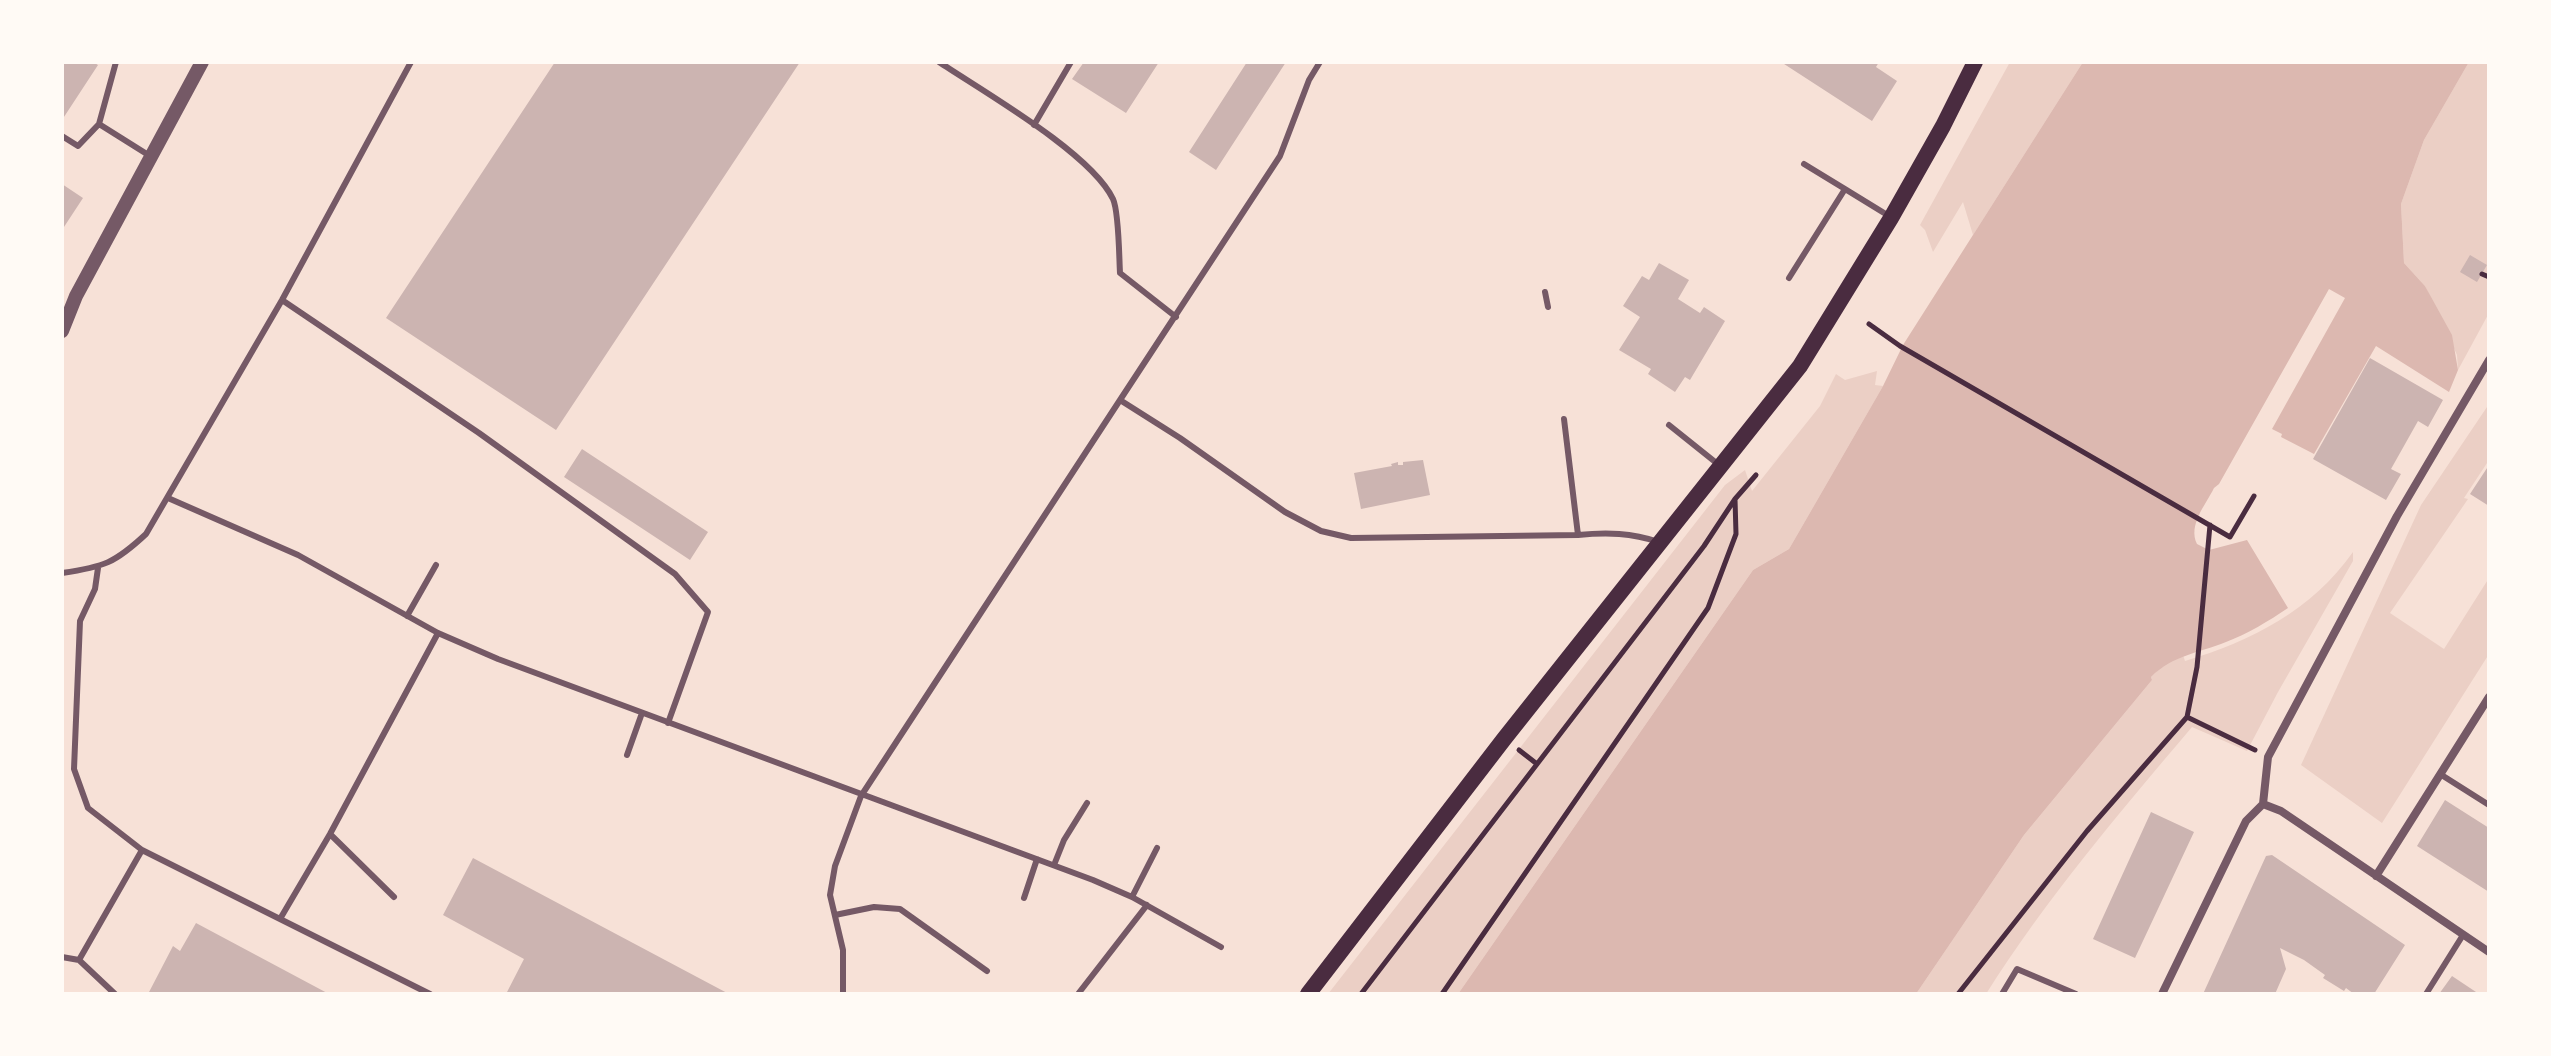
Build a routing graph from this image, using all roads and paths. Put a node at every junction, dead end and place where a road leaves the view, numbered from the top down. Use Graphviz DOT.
graph roads {
  1 [pos="116,62"];
  2 [pos="202,62"];
  3 [pos="411,62"];
  4 [pos="939,62"];
  5 [pos="1071,62"];
  6 [pos="1320,62"];
  7 [pos="1975,62"];
  8 [pos="99,124"];
  9 [pos="1034,125"];
  10 [pos="62,136"];
  11 [pos="150,156"];
  12 [pos="1804,164"];
  13 [pos="1845,189"];
  14 [pos="1891,218"];
  15 [pos="2482,274"];
  16 [pos="2489,277"];
  17 [pos="1789,278"];
  18 [pos="1545,292"];
  19 [pos="282,300"];
  20 [pos="1548,307"];
  21 [pos="1176,317"];
  22 [pos="1869,324"];
  23 [pos="62,331"];
  24 [pos="2489,360"];
  25 [pos="1120,400"];
  26 [pos="1564,419"];
  27 [pos="1669,425"];
  28 [pos="1719,465"];
  29 [pos="1756,475"];
  30 [pos="2254,496"];
  31 [pos="168,498"];
  32 [pos="1735,499"];
  33 [pos="2210,525"];
  34 [pos="1578,535"];
  35 [pos="1659,542"];
  36 [pos="436,565"];
  37 [pos="98,568"];
  38 [pos="62,573"];
  39 [pos="407,616"];
  40 [pos="438,633"];
  41 [pos="2489,697"];
  42 [pos="642,713"];
  43 [pos="2187,717"];
  44 [pos="668,723"];
  45 [pos="1518,750"];
  46 [pos="627,755"];
  47 [pos="2268,757"];
  48 [pos="1537,764"];
  49 [pos="2440,774"];
  50 [pos="861,796"];
  51 [pos="1087,803"];
  52 [pos="2263,804"];
  53 [pos="2489,805"];
  54 [pos="330,834"];
  55 [pos="1157,848"];
  56 [pos="142,850"];
  57 [pos="1037,859"];
  58 [pos="1054,865"];
  59 [pos="2376,876"];
  60 [pos="394,897"];
  61 [pos="1132,897"];
  62 [pos="1024,898"];
  63 [pos="1147,905"];
  64 [pos="835,915"];
  65 [pos="280,919"];
  66 [pos="2463,935"];
  67 [pos="1221,947"];
  68 [pos="2489,952"];
  69 [pos="62,957"];
  70 [pos="79,960"];
  71 [pos="987,971"];
  72 [pos="115,994"];
  73 [pos="430,994"];
  74 [pos="843,994"];
  75 [pos="1078,994"];
  76 [pos="1308,994"];
  77 [pos="1361,994"];
  78 [pos="1442,994"];
  79 [pos="1958,994"];
  80 [pos="2002,994"];
  81 [pos="2076,994"];
  82 [pos="2162,994"];
  83 [pos="2426,994"];
  1 -- 8 [label="lane"];
  2 -- 11 [label="street"];
  3 -- 19 [label="lane"];
  4 -- 9 [label="lane"];
  5 -- 9 [label="lane"];
  6 -- 21 [label="lane"];
  7 -- 14 [label="main road"];
  8 -- 10 [label="lane"];
  8 -- 11 [label="lane"];
  9 -- 21 [label="lane"];
  11 -- 23 [label="street"];
  12 -- 13 [label="lane"];
  13 -- 14 [label="lane"];
  13 -- 17 [label="lane"];
  14 -- 28 [label="main road"];
  15 -- 16 [label="path"];
  18 -- 20 [label="lane"];
  19 -- 31 [label="lane"];
  19 -- 44 [label="lane"];
  21 -- 25 [label="lane"];
  22 -- 33 [label="path"];
  24 -- 47 [label="street"];
  25 -- 34 [label="lane"];
  25 -- 50 [label="lane"];
  26 -- 34 [label="lane"];
  27 -- 28 [label="lane"];
  28 -- 35 [label="main road"];
  29 -- 32 [label="path"];
  30 -- 33 [label="path"];
  31 -- 37 [label="lane"];
  31 -- 39 [label="lane"];
  32 -- 48 [label="path"];
  32 -- 78 [label="path"];
  33 -- 43 [label="path"];
  34 -- 35 [label="lane"];
  35 -- 76 [label="main road"];
  36 -- 39 [label="lane"];
  37 -- 38 [label="lane"];
  37 -- 56 [label="lane"];
  39 -- 40 [label="lane"];
  40 -- 42 [label="lane"];
  40 -- 54 [label="lane"];
  41 -- 49 [label="street"];
  42 -- 44 [label="lane"];
  42 -- 46 [label="lane"];
  43 -- 47 [label="path"];
  43 -- 79 [label="path"];
  44 -- 50 [label="lane"];
  45 -- 48 [label="path"];
  47 -- 52 [label="street"];
  48 -- 77 [label="path"];
  49 -- 53 [label="lane"];
  49 -- 59 [label="street"];
  50 -- 57 [label="lane"];
  50 -- 64 [label="lane"];
  51 -- 58 [label="lane"];
  52 -- 59 [label="street"];
  52 -- 82 [label="street"];
  54 -- 60 [label="lane"];
  54 -- 65 [label="lane"];
  55 -- 61 [label="lane"];
  56 -- 65 [label="lane"];
  56 -- 70 [label="lane"];
  57 -- 58 [label="lane"];
  57 -- 62 [label="lane"];
  58 -- 61 [label="lane"];
  59 -- 66 [label="street"];
  61 -- 63 [label="lane"];
  63 -- 67 [label="lane"];
  63 -- 75 [label="lane"];
  64 -- 71 [label="lane"];
  64 -- 74 [label="lane"];
  65 -- 73 [label="lane"];
  66 -- 68 [label="street"];
  66 -- 83 [label="lane"];
  69 -- 70 [label="lane"];
  70 -- 72 [label="lane"];
  80 -- 81 [label="lane"];
}
